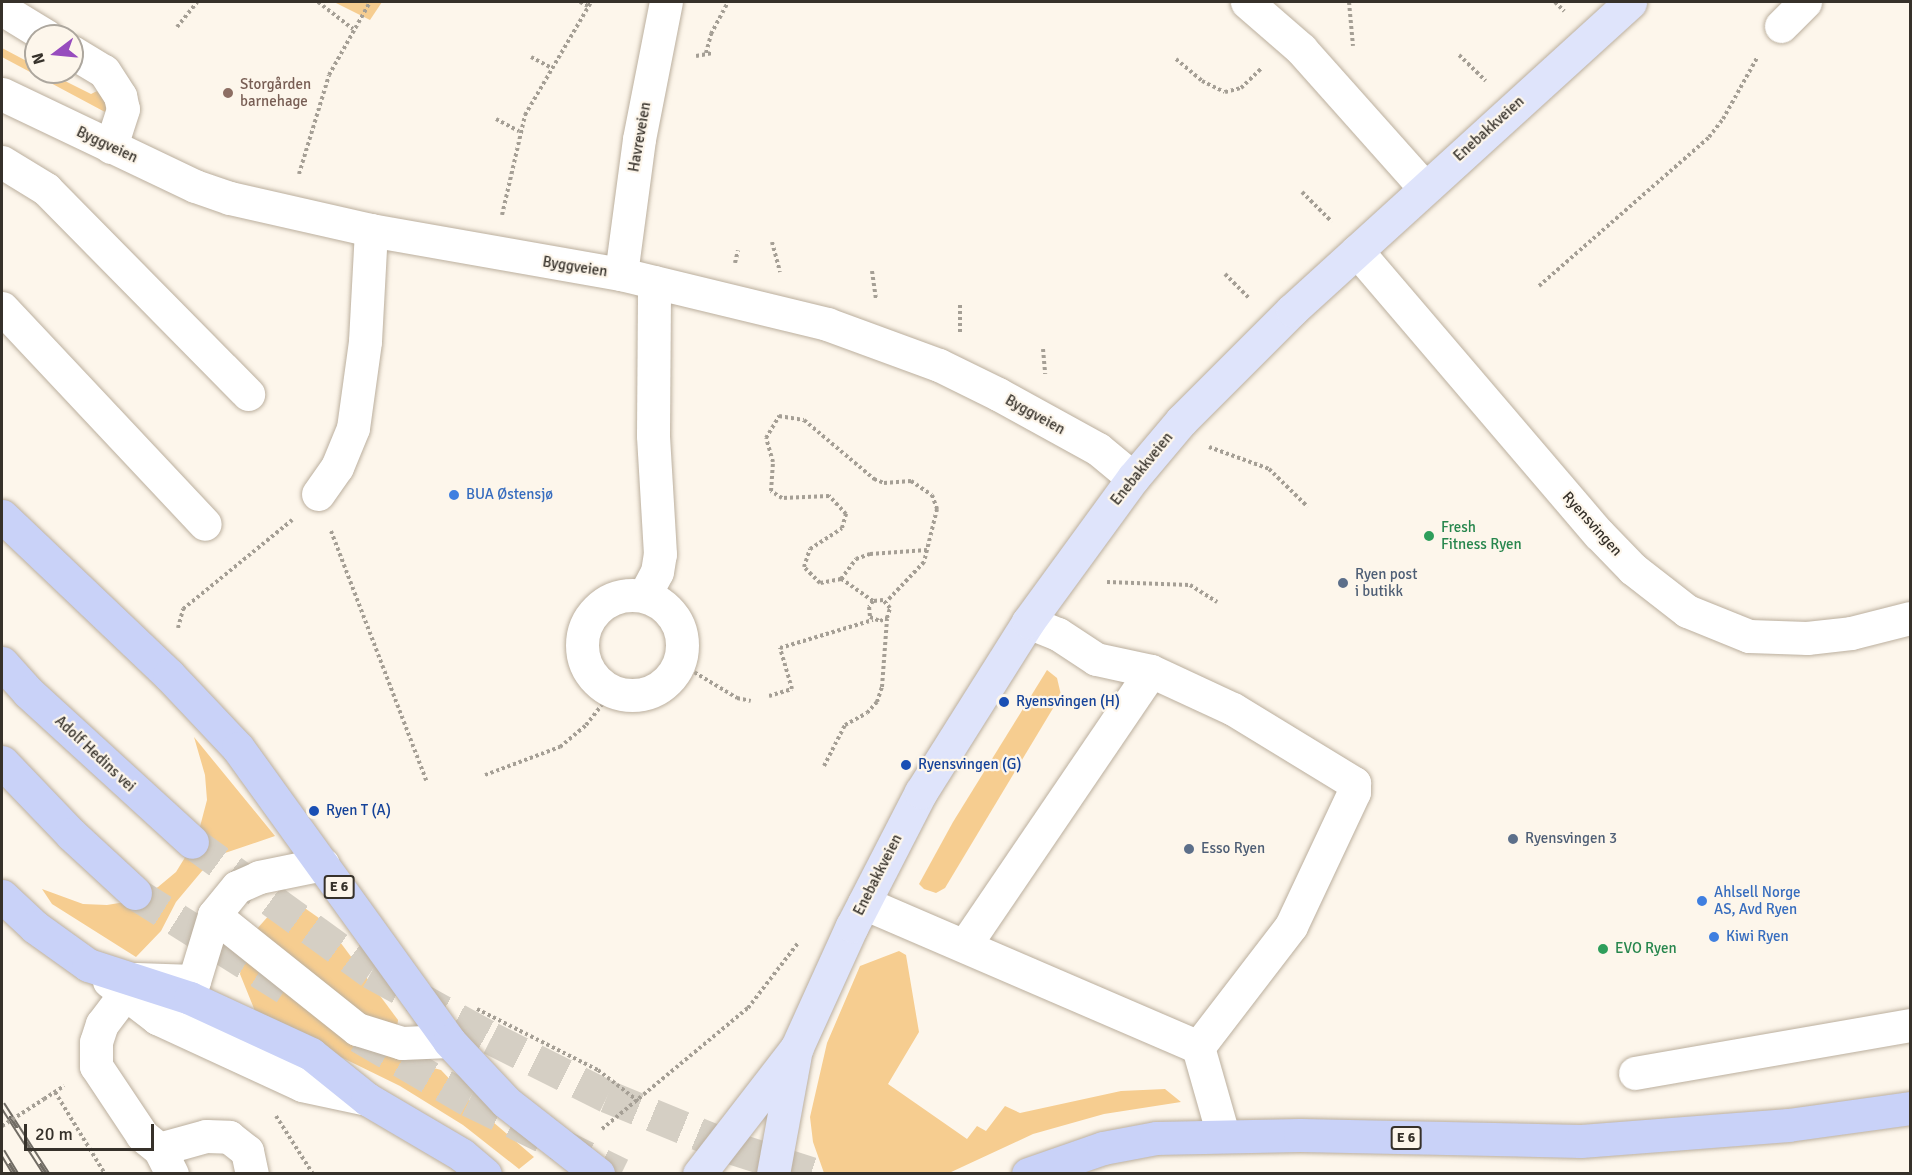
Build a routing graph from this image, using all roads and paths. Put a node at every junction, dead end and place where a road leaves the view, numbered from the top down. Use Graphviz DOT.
graph roads {
  1 [pos="197,2"];
  2 [pos="318,2"];
  3 [pos="370,2"];
  4 [pos="580,2"];
  5 [pos="666,2"];
  6 [pos="728,2"];
  7 [pos="1247,2"];
  8 [pos="1555,2"];
  9 [pos="1630,2"];
  10 [pos="1805,2"];
  11 [pos="589,4"];
  12 [pos="2,9"];
  13 [pos="1567,13"];
  14 [pos="26,24"];
  15 [pos="1781,26"];
  16 [pos="177,27"];
  17 [pos="353,29"];
  18 [pos="713,53"];
  19 [pos="1459,55"];
  20 [pos="531,57"];
  21 [pos="1176,58"];
  22 [pos="84,59"];
  23 [pos="552,68"];
  24 [pos="1252,78"];
  25 [pos="1488,84"];
  26 [pos="2,94"];
  27 [pos="496,119"];
  28 [pos="519,130"];
  29 [pos="111,147"];
  30 [pos="2,162"];
  31 [pos="1425,188"];
  32 [pos="1302,192"];
  33 [pos="287,212"];
  34 [pos="1335,224"];
  35 [pos="499,227"];
  36 [pos="372,230"];
  37 [pos="772,242"];
  38 [pos="1357,251"];
  39 [pos="872,271"];
  40 [pos="621,274"];
  41 [pos="1224,274"];
  42 [pos="784,278"];
  43 [pos="654,282"];
  44 [pos="1539,286"];
  45 [pos="1251,300"];
  46 [pos="877,302"];
  47 [pos="960,305"];
  48 [pos="2,308"];
  49 [pos="960,335"];
  50 [pos="1043,349"];
  51 [pos="1045,378"];
  52 [pos="248,394"];
  53 [pos="1207,447"];
  54 [pos="1133,478"];
  55 [pos="318,494"];
  56 [pos="1308,507"];
  57 [pos="2,516"];
  58 [pos="205,524"];
  59 [pos="927,550"];
  60 [pos="841,579"];
  61 [pos="1100,582"];
  62 [pos="644,596"];
  63 [pos="873,601"];
  64 [pos="886,602"];
  65 [pos="1217,602"];
  66 [pos="887,618"];
  67 [pos="873,620"];
  68 [pos="1028,622"];
  69 [pos="1908,624"];
  70 [pos="177,630"];
  71 [pos="2,663"];
  72 [pos="679,663"];
  73 [pos="1152,671"];
  74 [pos="613,691"];
  75 [pos="769,696"];
  76 [pos="751,701"];
  77 [pos="2,762"];
  78 [pos="824,766"];
  79 [pos="485,775"];
  80 [pos="426,780"];
  81 [pos="192,842"];
  82 [pos="323,864"];
  83 [pos="135,893"];
  84 [pos="2,896"];
  85 [pos="858,914"];
  86 [pos="214,915"];
  87 [pos="965,945"];
  88 [pos="131,987"];
  89 [pos="470,1005"];
  90 [pos="1911,1025"];
  91 [pos="449,1041"];
  92 [pos="796,1047"];
  93 [pos="1198,1047"];
  94 [pos="1635,1073"];
  95 [pos="72,1080"];
  96 [pos="55,1092"];
  97 [pos="638,1101"];
  98 [pos="1911,1108"];
  99 [pos="273,1111"];
  100 [pos="2,1126"];
  101 [pos="594,1135"];
  102 [pos="1223,1135"];
  103 [pos="165,1161"];
  104 [pos="105,1173"];
  105 [pos="252,1173"];
  106 [pos="313,1173"];
  107 [pos="485,1173"];
  108 [pos="598,1173"];
  109 [pos="699,1173"];
  110 [pos="773,1173"];
  111 [pos="1028,1173"];
  1 -- 16 [label="path"];
  2 -- 17 [label="path"];
  3 -- 17 [label="path"];
  4 -- 11 [label="path"];
  5 -- 40 [label="street, Havreveien"];
  6 -- 18 [label="path"];
  7 -- 31 [label="street"];
  8 -- 13 [label="path"];
  9 -- 31 [label="main road, Enebakkveien"];
  10 -- 15 [label="street"];
  11 -- 23 [label="path"];
  12 -- 14 [label="street"];
  15 -- 44 [label="path"];
  17 -- 33 [label="path"];
  19 -- 25 [label="path"];
  20 -- 23 [label="path"];
  21 -- 24 [label="path"];
  22 -- 29 [label="street"];
  23 -- 28 [label="path"];
  26 -- 29 [label="street, Byggveien"];
  27 -- 28 [label="path"];
  28 -- 35 [label="path"];
  29 -- 33 [label="street, Byggveien"];
  30 -- 52 [label="street"];
  31 -- 38 [label="main road, Enebakkveien"];
  32 -- 34 [label="path"];
  33 -- 36 [label="street, Byggveien"];
  36 -- 40 [label="street, Byggveien"];
  36 -- 55 [label="street"];
  37 -- 42 [label="path"];
  38 -- 54 [label="main road, Enebakkveien"];
  38 -- 69 [label="street, Ryensvingen"];
  39 -- 46 [label="path"];
  40 -- 43 [label="street, Byggveien"];
  41 -- 45 [label="path"];
  43 -- 54 [label="street, Byggveien"];
  43 -- 62 [label="street"];
  47 -- 49 [label="path"];
  48 -- 58 [label="street"];
  50 -- 51 [label="path"];
  53 -- 56 [label="path"];
  54 -- 68 [label="main road, Enebakkveien"];
  55 -- 70 [label="path"];
  55 -- 80 [label="path"];
  57 -- 82 [label="highway, E 6"];
  59 -- 60 [label="path"];
  59 -- 60 [label="path"];
  59 -- 64 [label="path"];
  60 -- 63 [label="path"];
  61 -- 65 [label="path"];
  62 -- 72 [label="street"];
  62 -- 74 [label="street"];
  63 -- 64 [label="path"];
  63 -- 67 [label="path"];
  64 -- 66 [label="path"];
  66 -- 67 [label="path"];
  66 -- 78 [label="path"];
  67 -- 75 [label="path"];
  68 -- 73 [label="street"];
  68 -- 85 [label="main road, Enebakkveien"];
  71 -- 81 [label="highway, Adolf Hedins vei"];
  72 -- 74 [label="street"];
  72 -- 76 [label="path"];
  73 -- 87 [label="street"];
  73 -- 93 [label="street"];
  74 -- 79 [label="path"];
  77 -- 83 [label="highway"];
  82 -- 86 [label="street"];
  82 -- 91 [label="highway, E 6"];
  84 -- 88 [label="highway"];
  85 -- 87 [label="street"];
  85 -- 92 [label="main road, Enebakkveien"];
  85 -- 97 [label="path"];
  86 -- 88 [label="street"];
  86 -- 91 [label="street"];
  87 -- 93 [label="street"];
  88 -- 103 [label="street"];
  88 -- 107 [label="highway"];
  89 -- 97 [label="path"];
  90 -- 94 [label="street"];
  91 -- 108 [label="highway, E 6"];
  92 -- 109 [label="main road, Enebakkveien"];
  92 -- 110 [label="main road, Enebakkveien"];
  93 -- 102 [label="street"];
  95 -- 96 [label="path"];
  96 -- 100 [label="path, bridge"];
  96 -- 104 [label="path"];
  97 -- 101 [label="path"];
  98 -- 102 [label="highway, E 6"];
  99 -- 106 [label="path"];
  102 -- 111 [label="highway, E 6"];
  103 -- 105 [label="street"];
}
